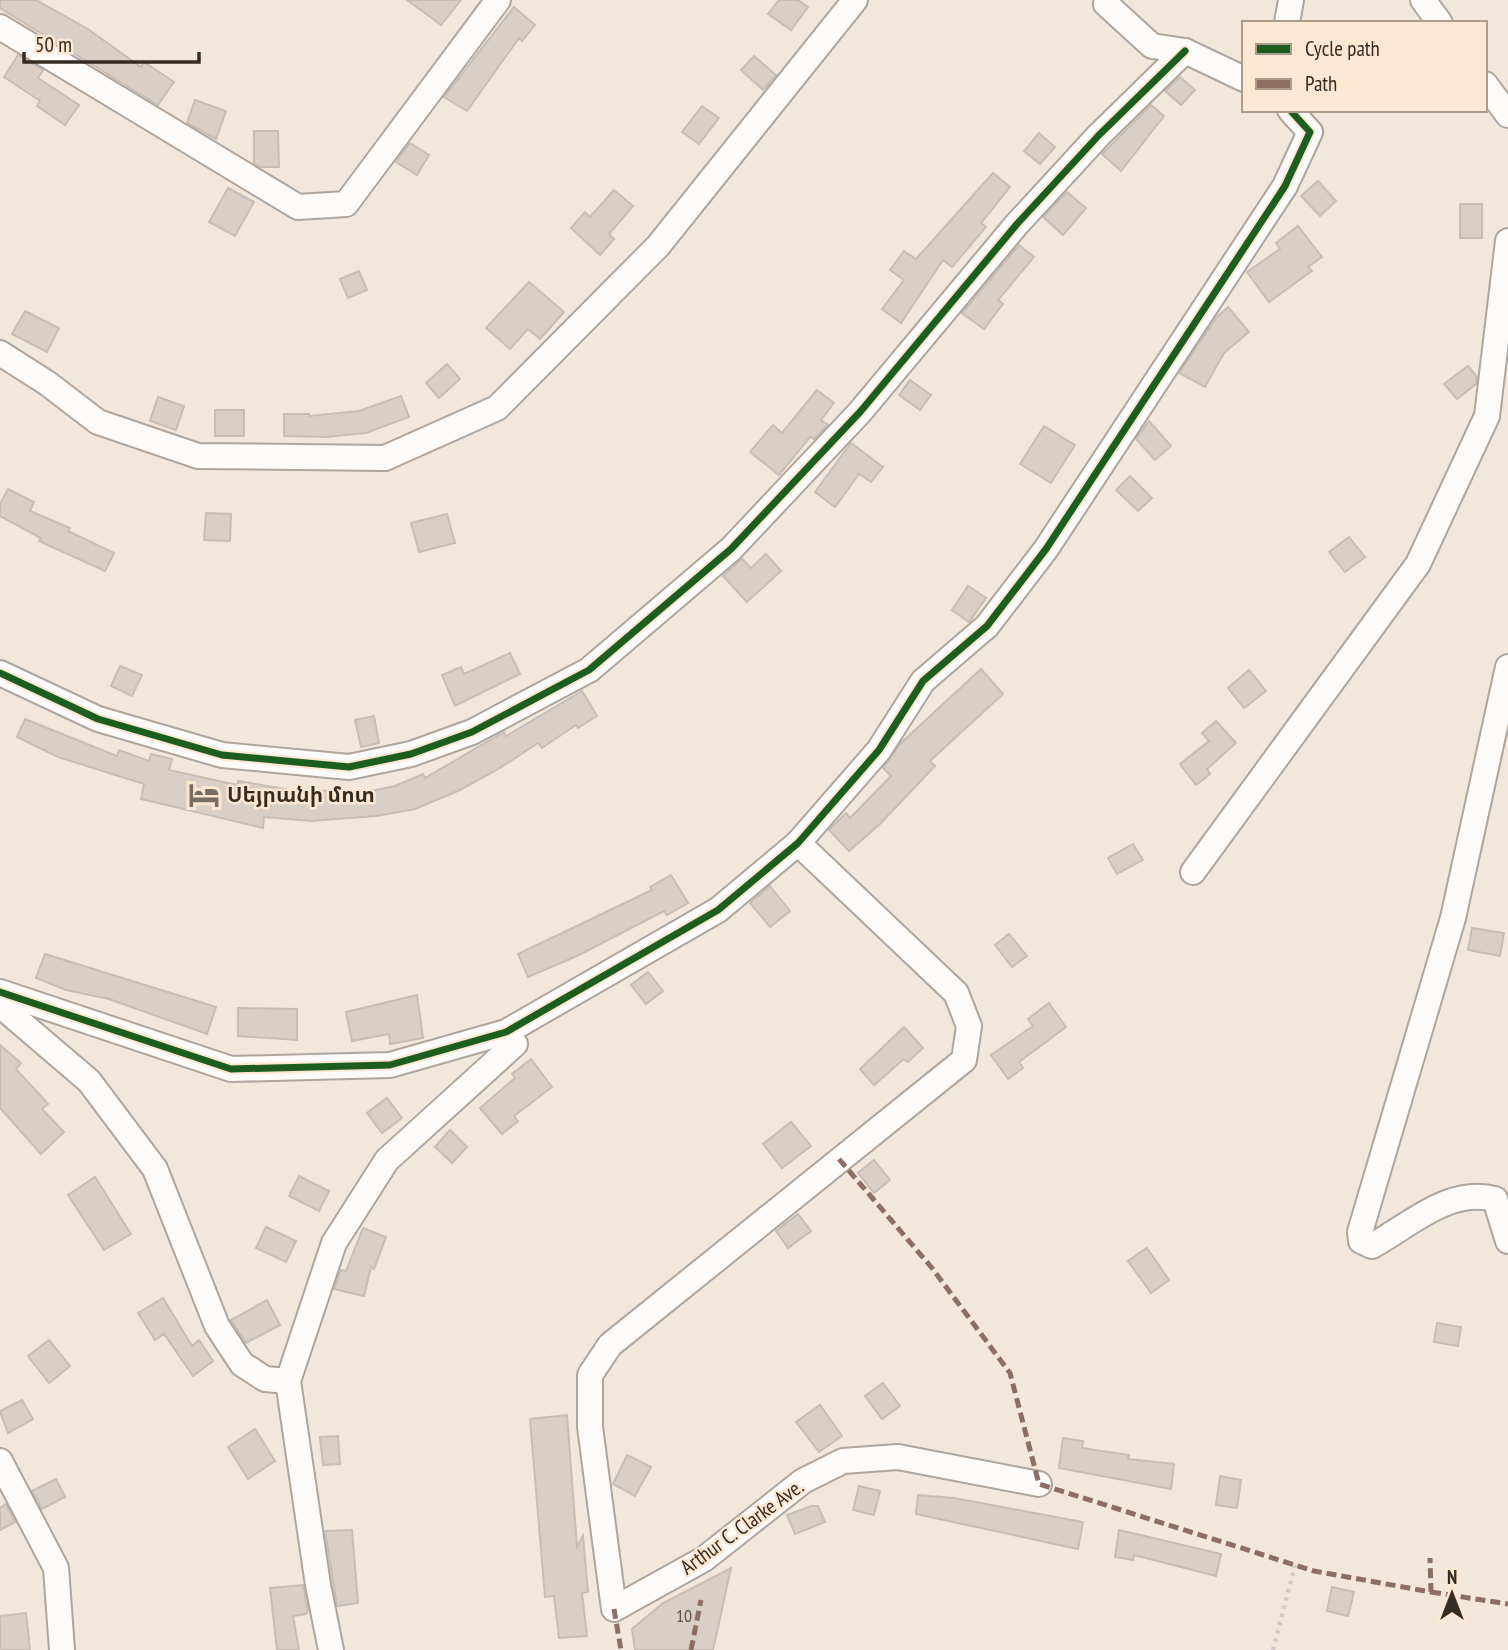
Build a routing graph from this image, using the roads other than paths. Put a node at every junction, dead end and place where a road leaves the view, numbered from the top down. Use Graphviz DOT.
graph roads {
  1 [pos="498,0"];
  2 [pos="855,0"];
  3 [pos="1107,0"];
  4 [pos="1291,0"];
  5 [pos="1423,0"];
  6 [pos="1287,21"];
  7 [pos="1439,21"];
  8 [pos="0,27"];
  9 [pos="1185,51"];
  10 [pos="1242,78"];
  11 [pos="1487,87"];
  12 [pos="1292,112"];
  13 [pos="1508,115"];
  14 [pos="1508,241"];
  15 [pos="0,354"];
  16 [pos="1508,667"];
  17 [pos="0,673"];
  18 [pos="798,843"];
  19 [pos="1192,872"];
  20 [pos="0,992"];
  21 [pos="0,1005"];
  22 [pos="515,1044"];
  23 [pos="1508,1241"];
  24 [pos="288,1381"];
  25 [pos="0,1461"];
  26 [pos="1039,1484"];
  27 [pos="62,1650"];
  28 [pos="331,1650"];
  1 -- 8 [label="street"];
  2 -- 15 [label="street"];
  3 -- 9 [label="street"];
  4 -- 6 [label="street"];
  5 -- 7 [label="street"];
  9 -- 10 [label="street"];
  9 -- 17 [label="street"];
  11 -- 13 [label="street"];
  12 -- 18 [label="street"];
  14 -- 19 [label="street"];
  16 -- 23 [label="street"];
  18 -- 20 [label="street"];
  18 -- 26 [label="street, Arthur C. Clarke Ave."];
  21 -- 24 [label="street"];
  22 -- 24 [label="street"];
  24 -- 28 [label="street"];
  25 -- 27 [label="street"];
}
